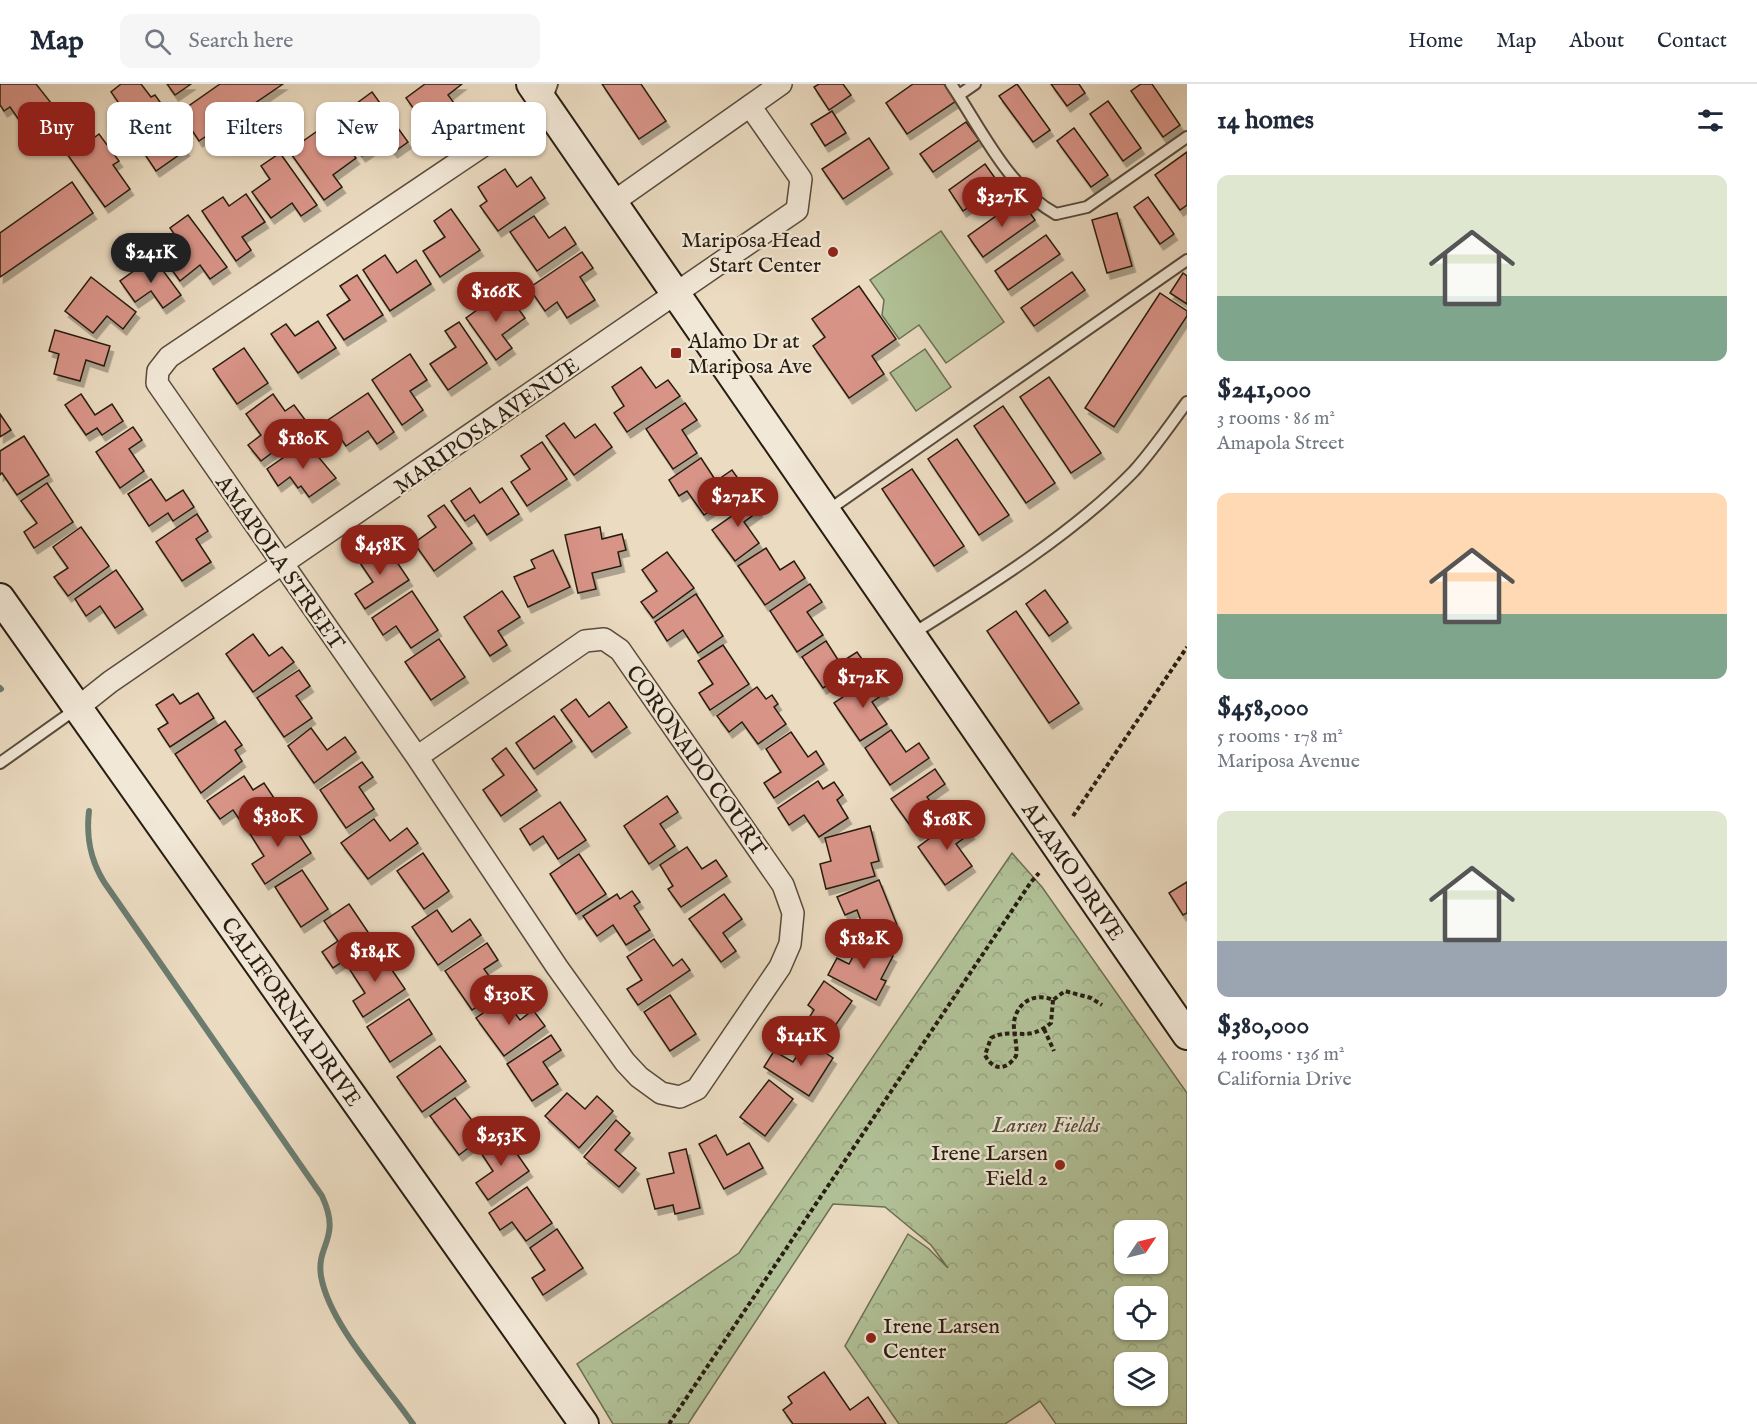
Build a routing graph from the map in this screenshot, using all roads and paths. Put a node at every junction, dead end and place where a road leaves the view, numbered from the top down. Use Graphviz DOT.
graph roads {
  1 [pos="781,84"];
  2 [pos="951,84"];
  3 [pos="975,84"];
  4 [pos="542,91"];
  5 [pos="959,95"];
  6 [pos="750,106"];
  7 [pos="1187,137"];
  8 [pos="612,203"];
  9 [pos="1187,260"];
  10 [pos="675,293"];
  11 [pos="1187,402"];
  12 [pos="825,513"];
  13 [pos="283,566"];
  14 [pos="0,598"];
  15 [pos="912,634"];
  16 [pos="1187,647"];
  17 [pos="76,709"];
  18 [pos="417,757"];
  19 [pos="0,763"];
  20 [pos="1072,816"];
  21 [pos="1039,873"];
  22 [pos="1053,1000"];
  23 [pos="1101,1005"];
  24 [pos="1044,1029"];
  25 [pos="1014,1035"];
  26 [pos="1187,1035"];
  27 [pos="1054,1051"];
  28 [pos="703,1084"];
  29 [pos="584,1424"];
  30 [pos="669,1424"];
  1 -- 6 [label="street"];
  2 -- 5 [label="lane"];
  3 -- 5 [label="lane"];
  4 -- 8 [label="main road, ALAMO DRIVE"];
  4 -- 13 [label="street, AMAPOLA STREET"];
  5 -- 7 [label="lane"];
  6 -- 8 [label="street"];
  6 -- 10 [label="street, MARIPOSA AVENUE"];
  8 -- 10 [label="main road, ALAMO DRIVE"];
  9 -- 12 [label="lane"];
  10 -- 12 [label="main road, ALAMO DRIVE"];
  10 -- 13 [label="street, MARIPOSA AVENUE"];
  11 -- 15 [label="lane"];
  12 -- 15 [label="main road, ALAMO DRIVE"];
  13 -- 17 [label="street, MARIPOSA AVENUE"];
  13 -- 18 [label="street, AMAPOLA STREET"];
  14 -- 17 [label="main road, CALIFORNIA DRIVE"];
  15 -- 26 [label="main road, ALAMO DRIVE"];
  16 -- 20 [label="path"];
  17 -- 19 [label="lane"];
  17 -- 29 [label="main road, CALIFORNIA DRIVE"];
  18 -- 28 [label="street, AMAPOLA STREET"];
  18 -- 28 [label="street, CORONADO COURT"];
  21 -- 30 [label="path"];
  22 -- 23 [label="path"];
  22 -- 24 [label="path"];
  22 -- 25 [label="path"];
  24 -- 25 [label="path"];
  24 -- 27 [label="path"];
  25 -- 25 [label="path"];
}
